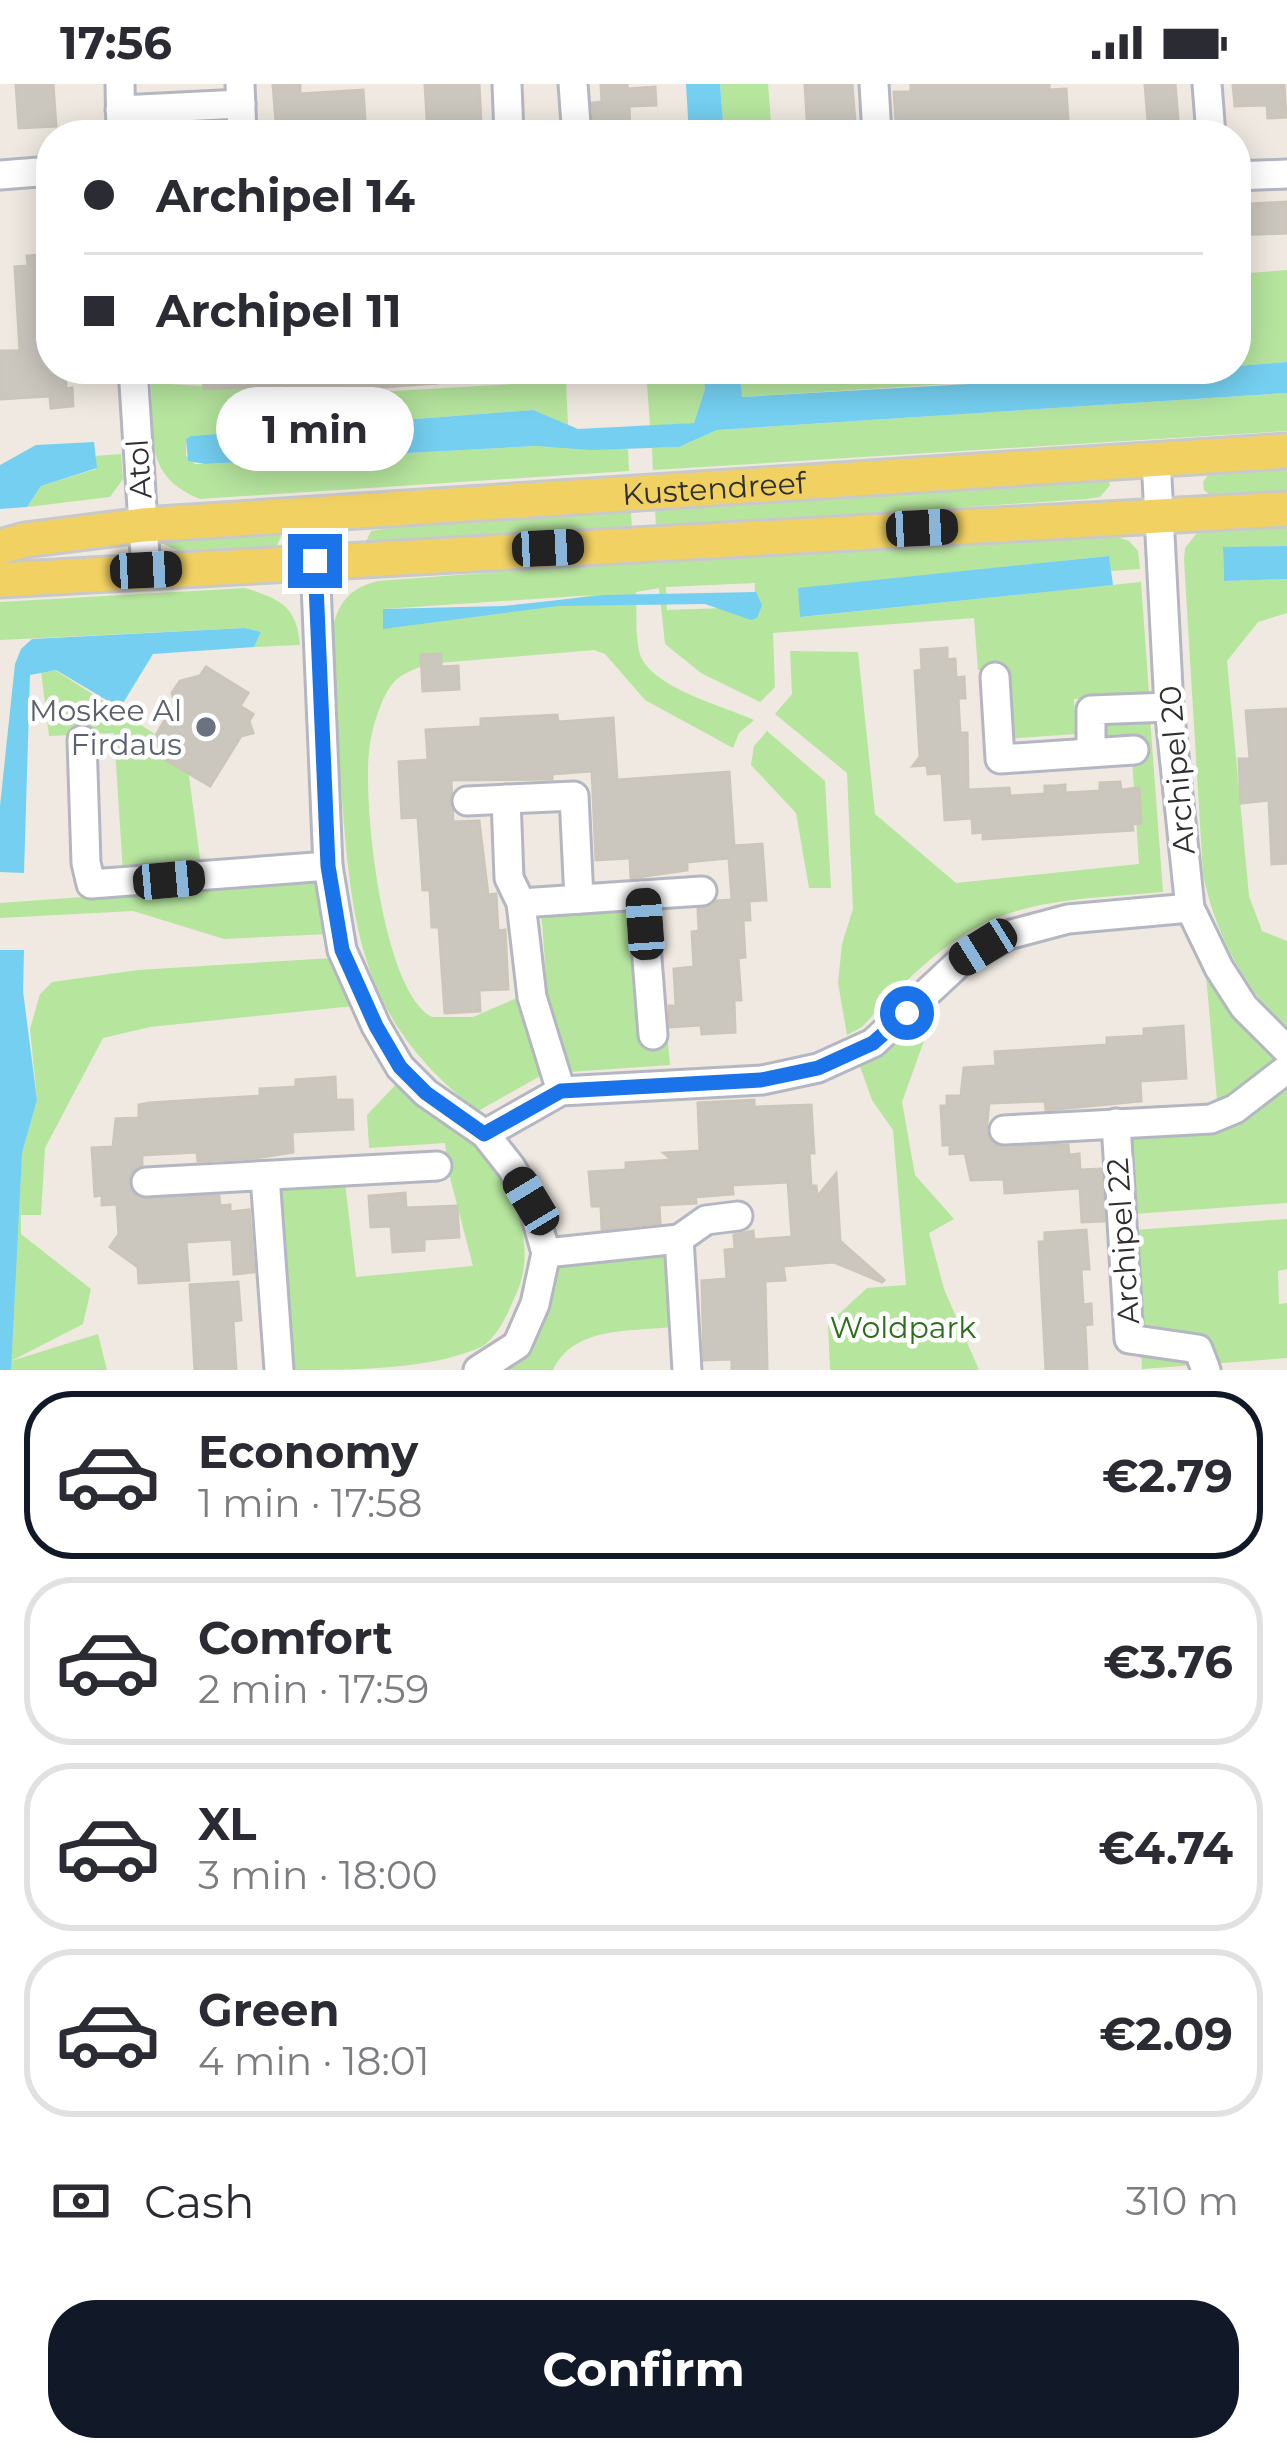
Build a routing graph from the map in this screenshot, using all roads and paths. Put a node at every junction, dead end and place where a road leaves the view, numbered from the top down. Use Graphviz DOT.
graph roads {
  1 [pos="507,84"];
  2 [pos="573,84"];
  3 [pos="874,84"];
  4 [pos="1208,84"];
  5 [pos="240,94"];
  6 [pos="121,110"];
  7 [pos="508,120"];
  8 [pos="576,120"];
  9 [pos="876,120"];
  10 [pos="1210,120"];
  11 [pos="36,172"];
  12 [pos="1287,174"];
  13 [pos="0,175"];
  14 [pos="1251,175"];
  15 [pos="135,384"];
  16 [pos="1287,452"];
  17 [pos="1156,459"];
  18 [pos="1287,509"];
  19 [pos="309,514"];
  20 [pos="1160,514"];
  21 [pos="143,525"];
  22 [pos="0,548"];
  23 [pos="315,561"];
  24 [pos="146,570"];
  25 [pos="0,580"];
  26 [pos="995,676"];
  27 [pos="1169,707"];
  28 [pos="82,740"];
  29 [pos="1134,750"];
  30 [pos="1091,751"];
  31 [pos="506,799"];
  32 [pos="467,801"];
  33 [pos="328,866"];
  34 [pos="702,891"];
  35 [pos="643,895"];
  36 [pos="579,899"];
  37 [pos="521,902"];
  38 [pos="1190,908"];
  39 [pos="653,1035"];
  40 [pos="1287,1050"];
  41 [pos="1287,1069"];
  42 [pos="561,1091"];
  43 [pos="1116,1123"];
  44 [pos="1004,1130"];
  45 [pos="484,1134"];
  46 [pos="437,1166"];
  47 [pos="265,1175"];
  48 [pos="146,1182"];
  49 [pos="738,1216"];
  50 [pos="679,1239"];
  51 [pos="546,1252"];
  52 [pos="279,1370"];
  53 [pos="478,1370"];
  54 [pos="687,1370"];
  55 [pos="1206,1370"];
  1 -- 7 [label="street"];
  2 -- 8 [label="street"];
  3 -- 9 [label="street"];
  4 -- 10 [label="street"];
  5 -- 6 [label="street"];
  11 -- 13 [label="street"];
  12 -- 14 [label="street"];
  15 -- 21 [label="street, Atol"];
  16 -- 17 [label="main road, Kustendreef"];
  17 -- 19 [label="main road, Kustendreef"];
  17 -- 20 [label="street, Archipel 20"];
  18 -- 20 [label="main road, Kustendreef"];
  19 -- 21 [label="main road, Kustendreef"];
  19 -- 23 [label="street"];
  20 -- 23 [label="main road, Kustendreef"];
  20 -- 27 [label="street, Archipel 20"];
  21 -- 22 [label="main road, Kustendreef"];
  21 -- 24 [label="street, Atol"];
  23 -- 24 [label="main road, Kustendreef"];
  23 -- 33 [label="street"];
  24 -- 25 [label="main road, Kustendreef"];
  26 -- 30 [label="street"];
  27 -- 30 [label="street"];
  27 -- 38 [label="street, Archipel 20"];
  28 -- 33 [label="street"];
  29 -- 30 [label="street"];
  31 -- 32 [label="street"];
  31 -- 36 [label="street"];
  31 -- 37 [label="street"];
  33 -- 45 [label="street"];
  34 -- 35 [label="street"];
  35 -- 36 [label="street"];
  35 -- 39 [label="street"];
  36 -- 37 [label="street"];
  37 -- 42 [label="street"];
  38 -- 40 [label="street, Archipel 20"];
  38 -- 42 [label="street"];
  41 -- 43 [label="street, Archipel 22"];
  42 -- 45 [label="street"];
  43 -- 44 [label="street, Archipel 22"];
  43 -- 55 [label="street, Archipel 22"];
  45 -- 51 [label="street"];
  46 -- 47 [label="street"];
  47 -- 48 [label="street"];
  47 -- 52 [label="street"];
  49 -- 50 [label="street"];
  50 -- 51 [label="street"];
  50 -- 54 [label="street"];
  51 -- 53 [label="street"];
}
